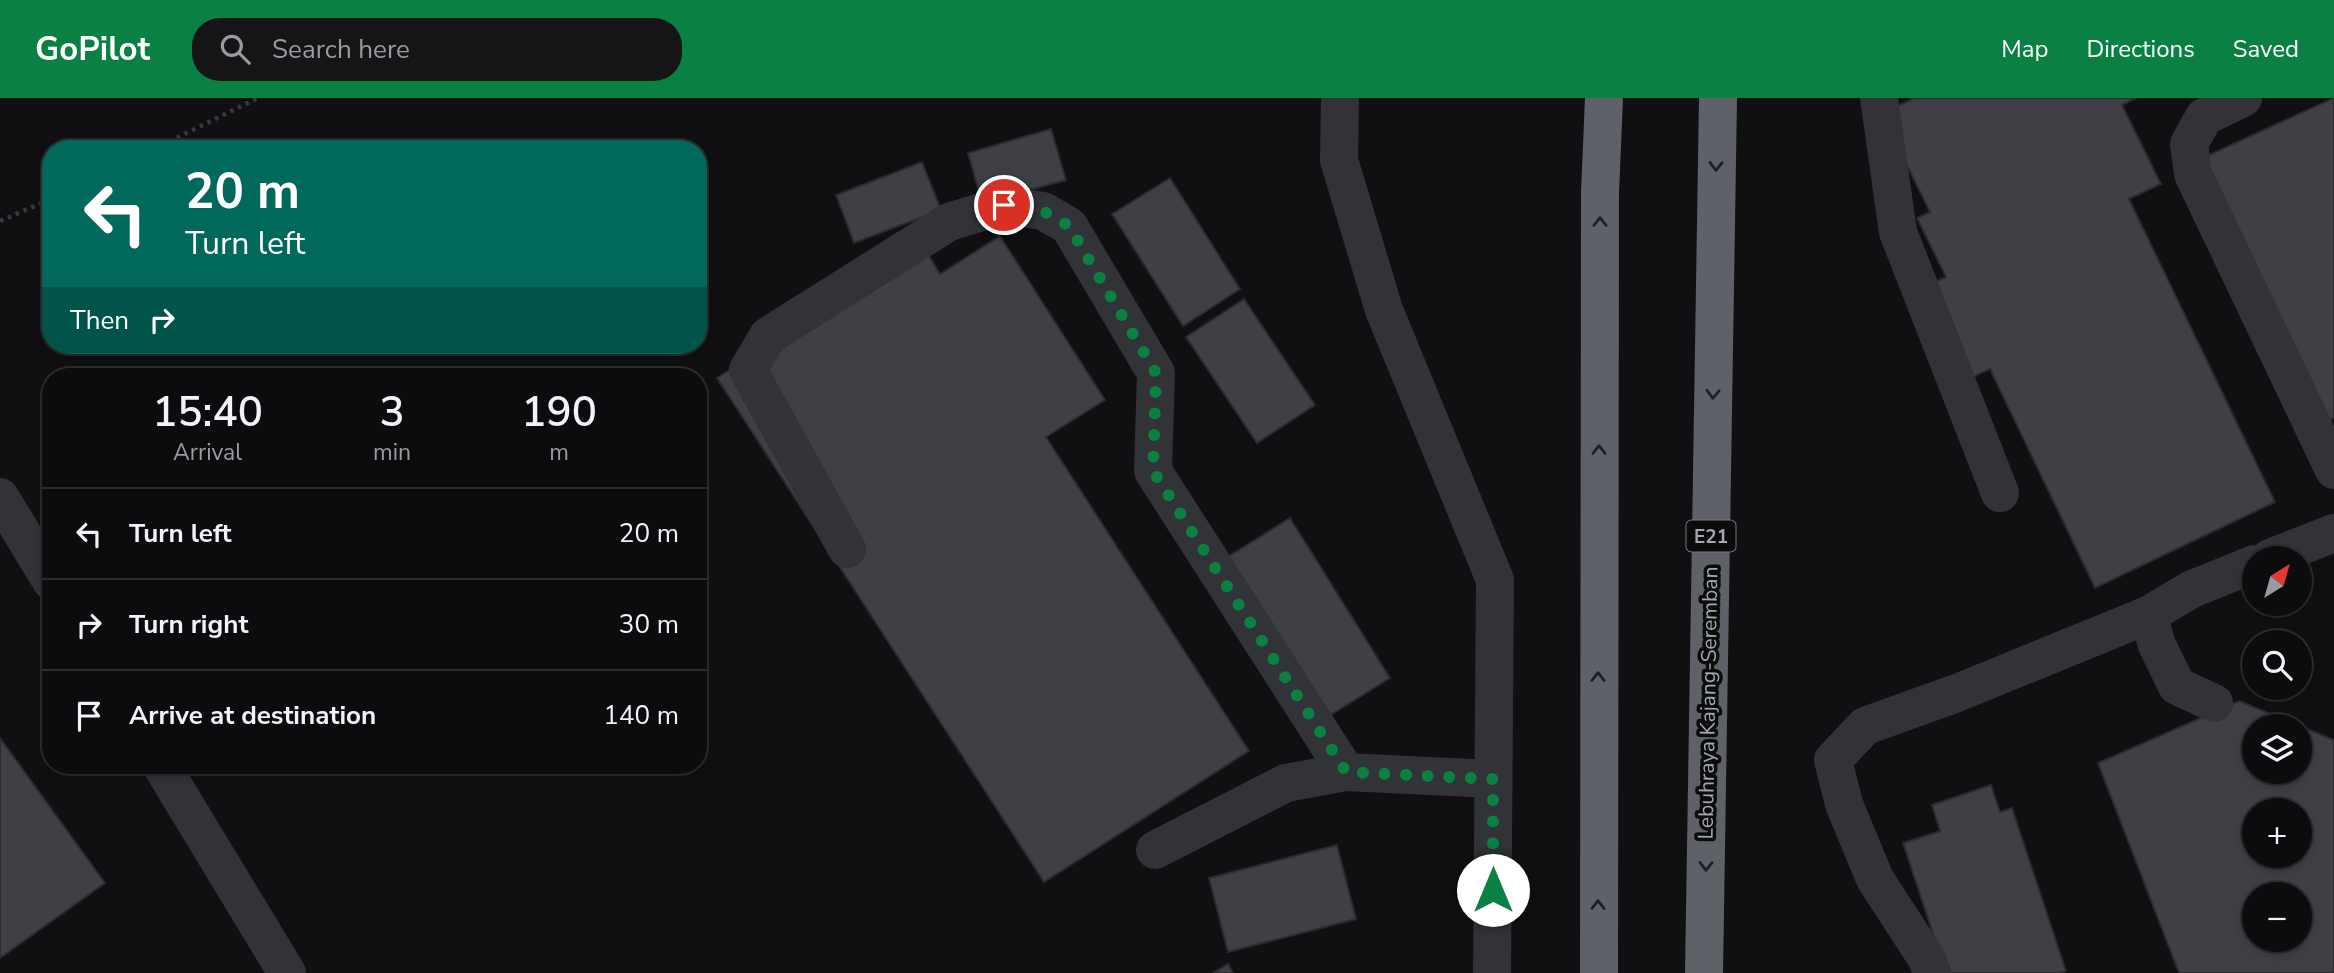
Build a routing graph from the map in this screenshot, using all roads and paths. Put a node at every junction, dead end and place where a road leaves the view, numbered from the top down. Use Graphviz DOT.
graph roads {
  1 [pos="258,98"];
  2 [pos="1340,98"];
  3 [pos="1604,98"];
  4 [pos="1717,98"];
  5 [pos="1879,98"];
  6 [pos="2243,98"];
  7 [pos="172,140"];
  8 [pos="42,203"];
  9 [pos="0,221"];
  10 [pos="2334,470"];
  11 [pos="2000,493"];
  12 [pos="0,497"];
  13 [pos="2334,533"];
  14 [pos="2301,546"];
  15 [pos="847,549"];
  16 [pos="42,566"];
  17 [pos="2242,569"];
  18 [pos="2147,615"];
  19 [pos="2214,703"];
  20 [pos="1346,772"];
  21 [pos="166,774"];
  22 [pos="1493,779"];
  23 [pos="1155,850"];
  24 [pos="287,973"];
  25 [pos="1492,973"];
  26 [pos="1598,973"];
  27 [pos="1704,973"];
  28 [pos="1932,973"];
  1 -- 7 [label="path"];
  2 -- 22 [label="street"];
  26 -- 3 [label="highway, one-way"];
  4 -- 27 [label="highway, Lebuhraya Kajang-Seremban / E21, one-way"];
  5 -- 11 [label="street"];
  6 -- 10 [label="street"];
  8 -- 9 [label="path"];
  12 -- 16 [label="street"];
  13 -- 14 [label="street"];
  15 -- 20 [label="street"];
  17 -- 18 [label="street"];
  18 -- 19 [label="street"];
  18 -- 28 [label="street"];
  20 -- 22 [label="street"];
  20 -- 23 [label="street"];
  21 -- 24 [label="street"];
  22 -- 25 [label="street"];
}
